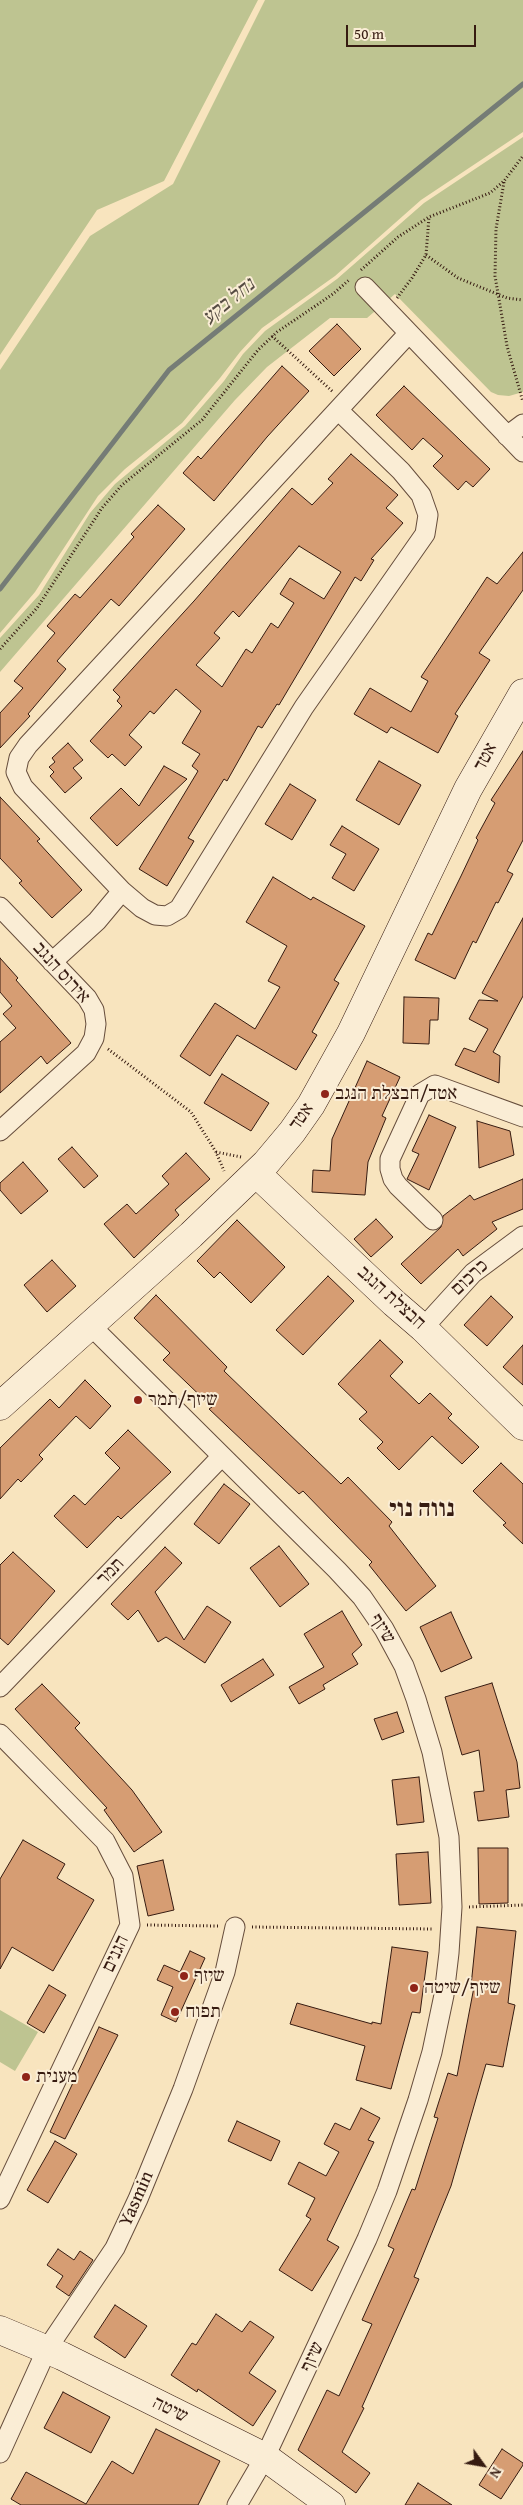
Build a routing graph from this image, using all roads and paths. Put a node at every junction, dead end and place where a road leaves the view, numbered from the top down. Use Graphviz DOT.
graph roads {
  1 [pos="523,156"];
  2 [pos="504,181"];
  3 [pos="428,217"];
  4 [pos="426,256"];
  5 [pos="365,287"];
  6 [pos="497,295"];
  7 [pos="523,300"];
  8 [pos="386,309"];
  9 [pos="409,333"];
  10 [pos="272,336"];
  11 [pos="523,402"];
  12 [pos="341,407"];
  13 [pos="523,424"];
  14 [pos="507,436"];
  15 [pos="523,452"];
  16 [pos="0,649"];
  17 [pos="523,693"];
  18 [pos="122,891"];
  19 [pos="0,907"];
  20 [pos="52,962"];
  21 [pos="94,1038"];
  22 [pos="523,1118"];
  23 [pos="0,1131"];
  24 [pos="216,1152"];
  25 [pos="249,1165"];
  26 [pos="224,1171"];
  27 [pos="433,1220"];
  28 [pos="523,1236"];
  29 [pos="90,1325"];
  30 [pos="423,1328"];
  31 [pos="0,1406"];
  32 [pos="523,1426"];
  33 [pos="222,1456"];
  34 [pos="0,1687"];
  35 [pos="0,1734"];
  36 [pos="523,1906"];
  37 [pos="452,1907"];
  38 [pos="130,1925"];
  39 [pos="235,1926"];
  40 [pos="451,1930"];
  41 [pos="0,2199"];
  42 [pos="0,2330"];
  43 [pos="47,2349"];
  44 [pos="0,2453"];
  45 [pos="266,2457"];
  46 [pos="237,2505"];
  47 [pos="331,2505"];
  1 -- 2 [label="path"];
  2 -- 3 [label="path"];
  2 -- 6 [label="path"];
  3 -- 4 [label="path"];
  3 -- 10 [label="path"];
  4 -- 6 [label="path"];
  4 -- 8 [label="path"];
  5 -- 8 [label="street"];
  6 -- 7 [label="path"];
  6 -- 11 [label="path"];
  8 -- 9 [label="street"];
  9 -- 12 [label="street"];
  9 -- 14 [label="street"];
  10 -- 12 [label="path"];
  10 -- 16 [label="path"];
  12 -- 18 [label="street"];
  12 -- 18 [label="street"];
  13 -- 14 [label="street"];
  14 -- 15 [label="street"];
  17 -- 25 [label="street, אטד"];
  18 -- 20 [label="street"];
  19 -- 20 [label="street, אירוס הנגב"];
  20 -- 21 [label="street, אירוס הנגב"];
  21 -- 23 [label="street"];
  21 -- 24 [label="path"];
  22 -- 27 [label="street"];
  24 -- 25 [label="path"];
  24 -- 26 [label="path"];
  25 -- 29 [label="street, אטד"];
  25 -- 30 [label="street, חבצלת הנגב"];
  28 -- 30 [label="street, כרכום"];
  29 -- 31 [label="street, אטד"];
  29 -- 33 [label="street, שיזף"];
  30 -- 32 [label="street, חבצלת הנגב"];
  33 -- 34 [label="street, תמר"];
  33 -- 37 [label="street, שיזף"];
  35 -- 38 [label="street, הגנים"];
  36 -- 37 [label="path"];
  37 -- 40 [label="street, שיזף"];
  38 -- 39 [label="path"];
  38 -- 41 [label="street, הגנים"];
  39 -- 40 [label="path"];
  39 -- 43 [label="street, Yasmin"];
  40 -- 45 [label="street, שיזף"];
  42 -- 43 [label="street, שיטה"];
  43 -- 44 [label="street, Yasmin"];
  43 -- 45 [label="street, שיטה"];
  45 -- 46 [label="street, שיזף"];
  45 -- 47 [label="street, שיטה"];
}
